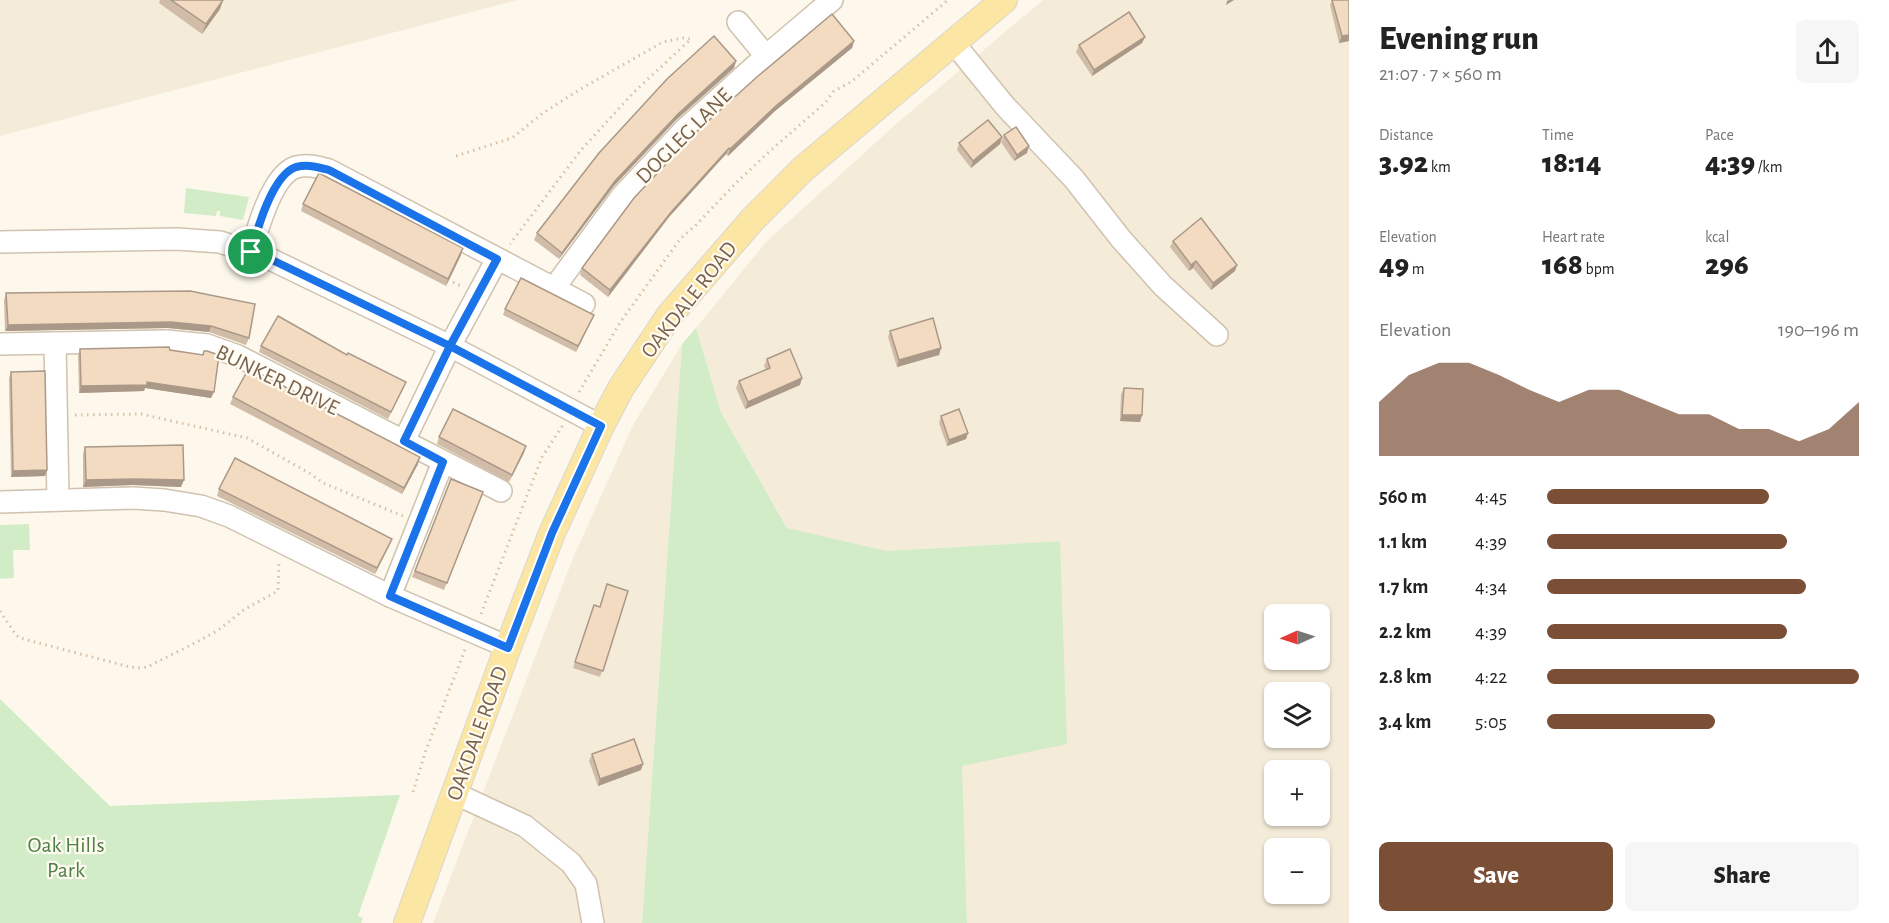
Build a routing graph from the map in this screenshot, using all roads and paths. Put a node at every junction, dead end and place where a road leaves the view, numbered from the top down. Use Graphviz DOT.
graph roads {
  1 [pos="832,0"];
  2 [pos="948,0"];
  3 [pos="1004,0"];
  4 [pos="738,22"];
  5 [pos="953,42"];
  6 [pos="766,56"];
  7 [pos="456,156"];
  8 [pos="0,242"];
  9 [pos="251,252"];
  10 [pos="502,253"];
  11 [pos="554,288"];
  12 [pos="584,304"];
  13 [pos="1217,335"];
  14 [pos="55,343"];
  15 [pos="0,344"];
  16 [pos="450,346"];
  17 [pos="576,399"];
  18 [pos="66,415"];
  19 [pos="564,424"];
  20 [pos="601,426"];
  21 [pos="404,441"];
  22 [pos="443,462"];
  23 [pos="501,491"];
  24 [pos="58,500"];
  25 [pos="0,502"];
  26 [pos="411,519"];
  27 [pos="278,557"];
  28 [pos="390,596"];
  29 [pos="0,611"];
  30 [pos="472,634"];
  31 [pos="508,648"];
  32 [pos="413,792"];
  33 [pos="454,793"];
  34 [pos="407,923"];
  35 [pos="593,923"];
  1 -- 6 [label="street, DOGLEG LANE"];
  2 -- 17 [label="path"];
  3 -- 5 [label="main road, OAKDALE ROAD"];
  4 -- 6 [label="street"];
  5 -- 13 [label="street"];
  5 -- 20 [label="main road, OAKDALE ROAD"];
  6 -- 11 [label="street, DOGLEG LANE"];
  7 -- 10 [label="path"];
  8 -- 9 [label="street"];
  9 -- 10 [label="street"];
  9 -- 16 [label="street"];
  10 -- 11 [label="street"];
  10 -- 16 [label="street"];
  11 -- 12 [label="street"];
  14 -- 15 [label="street, BUNKER DRIVE"];
  14 -- 21 [label="street, BUNKER DRIVE"];
  14 -- 24 [label="street"];
  16 -- 20 [label="street"];
  16 -- 21 [label="street"];
  18 -- 26 [label="path"];
  19 -- 30 [label="path"];
  20 -- 31 [label="main road, OAKDALE ROAD"];
  21 -- 22 [label="street, BUNKER DRIVE"];
  22 -- 23 [label="street, BUNKER DRIVE"];
  22 -- 28 [label="street"];
  24 -- 25 [label="street"];
  24 -- 28 [label="street"];
  27 -- 29 [label="path"];
  28 -- 30 [label="street"];
  30 -- 31 [label="street"];
  30 -- 32 [label="path"];
  31 -- 33 [label="main road, OAKDALE ROAD"];
  33 -- 34 [label="main road, OAKDALE ROAD"];
  33 -- 35 [label="street"];
}
